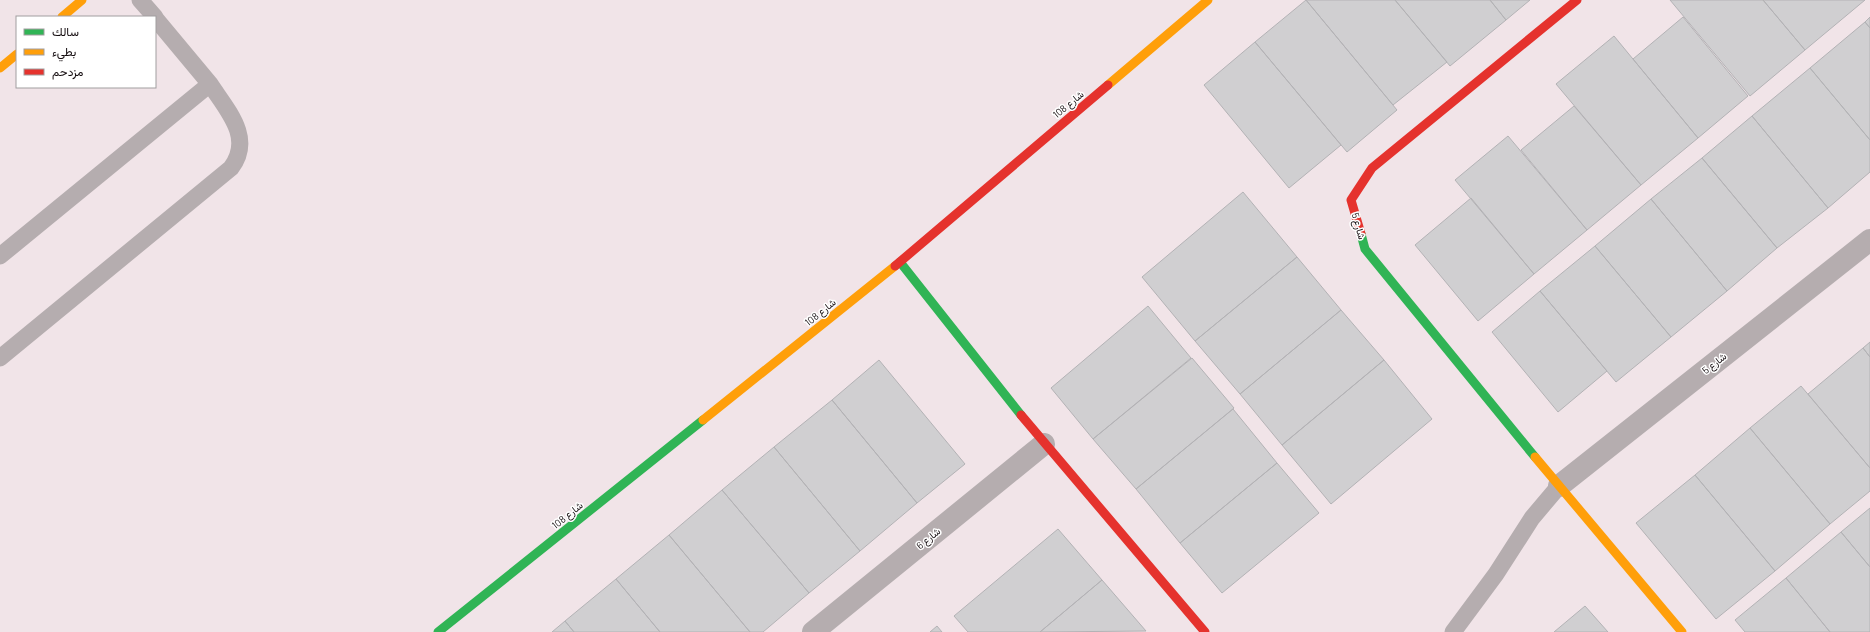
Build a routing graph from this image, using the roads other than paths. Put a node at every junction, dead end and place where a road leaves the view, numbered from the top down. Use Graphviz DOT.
graph roads {
  1 [pos="82,0"];
  2 [pos="140,0"];
  3 [pos="1208,0"];
  4 [pos="1578,0"];
  5 [pos="63,16"];
  6 [pos="154,16"];
  7 [pos="156,18"];
  8 [pos="0,55"];
  9 [pos="13,57"];
  10 [pos="0,68"];
  11 [pos="210,84"];
  12 [pos="1870,240"];
  13 [pos="0,256"];
  14 [pos="900,262"];
  15 [pos="0,358"];
  16 [pos="1044,444"];
  17 [pos="1559,486"];
  18 [pos="438,632"];
  19 [pos="813,632"];
  20 [pos="1205,632"];
  21 [pos="1452,632"];
  22 [pos="1682,632"];
  1 -- 5 [label="street"];
  2 -- 6 [label="lane"];
  3 -- 14 [label="street, شارع 108"];
  4 -- 17 [label="street, شارع 5"];
  7 -- 11 [label="lane"];
  8 -- 9 [label="street"];
  9 -- 10 [label="street"];
  11 -- 13 [label="lane"];
  11 -- 15 [label="lane"];
  12 -- 17 [label="street, شارع 5"];
  14 -- 16 [label="street"];
  14 -- 18 [label="street, شارع 108"];
  16 -- 19 [label="street, شارع 6"];
  16 -- 20 [label="street"];
  17 -- 21 [label="lane"];
  17 -- 22 [label="street, شارع 5"];
}
